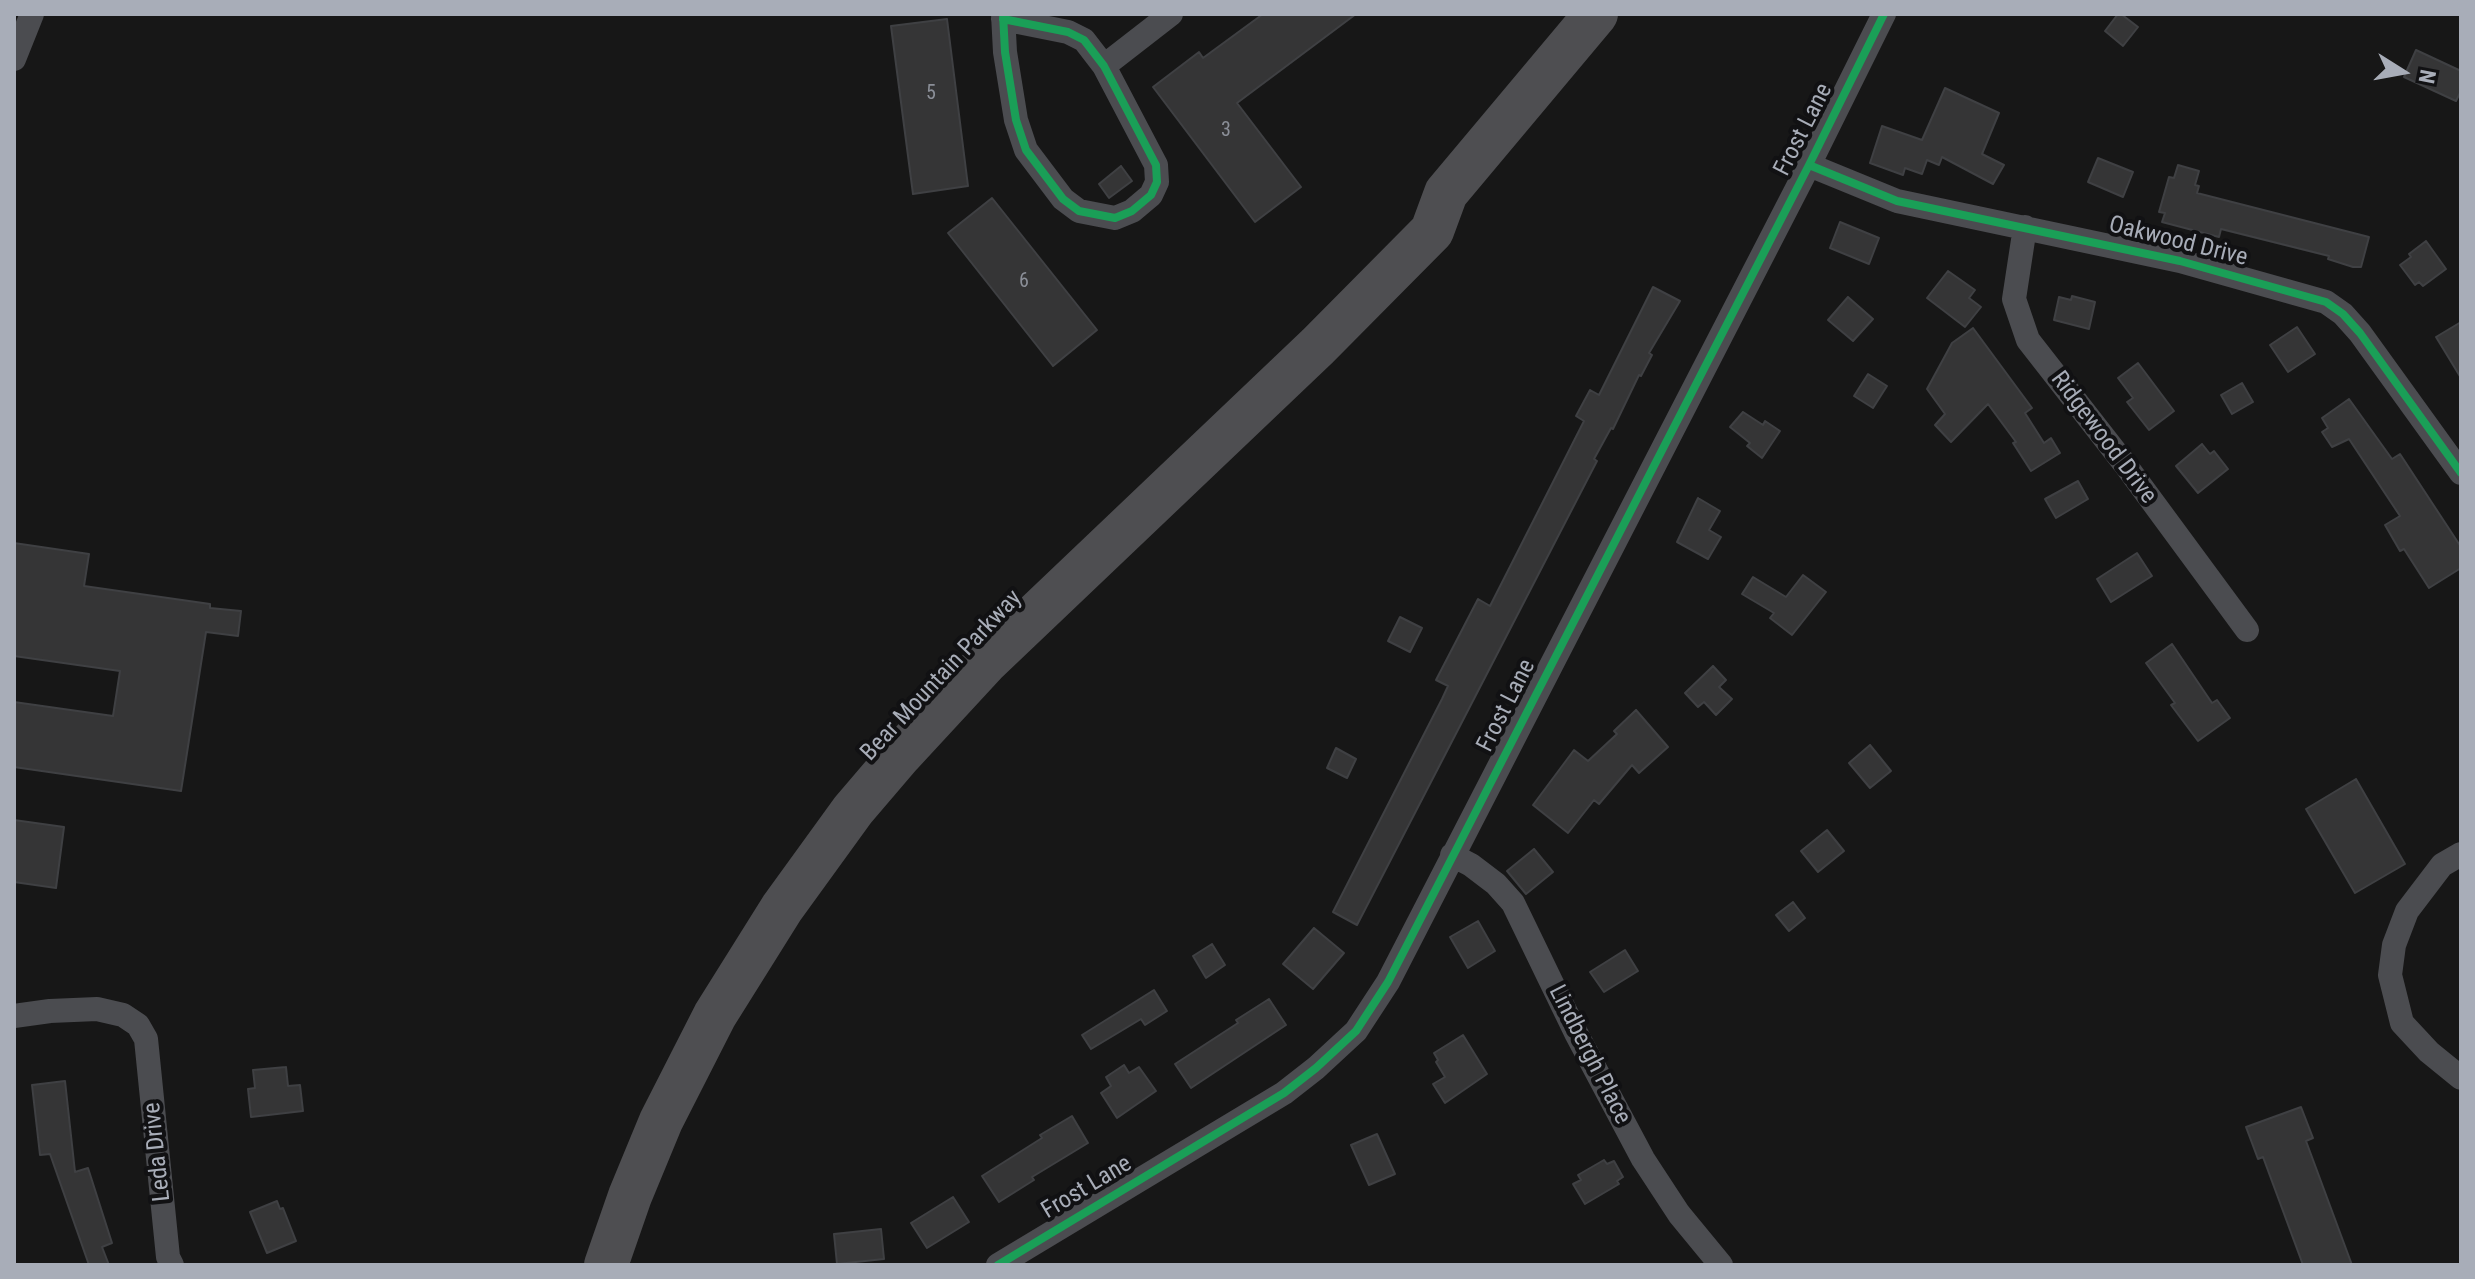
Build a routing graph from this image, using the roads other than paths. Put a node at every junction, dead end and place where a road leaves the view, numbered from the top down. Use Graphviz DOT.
graph roads {
  1 [pos="32,14"];
  2 [pos="1171,14"];
  3 [pos="1596,14"];
  4 [pos="1884,14"];
  5 [pos="1003,16"];
  6 [pos="14,59"];
  7 [pos="1104,66"];
  8 [pos="1809,165"];
  9 [pos="1446,193"];
  10 [pos="2025,227"];
  11 [pos="2461,473"];
  12 [pos="2247,630"];
  13 [pos="2461,854"];
  14 [pos="1452,855"];
  15 [pos="14,1016"];
  16 [pos="2461,1078"];
  17 [pos="172,1265"];
  18 [pos="579,1265"];
  19 [pos="606,1265"];
  20 [pos="998,1265"];
  21 [pos="1721,1265"];
  1 -- 6 [label="street"];
  2 -- 7 [label="street"];
  3 -- 9 [label="highway, Bear Mountain Parkway"];
  4 -- 8 [label="street, Frost Lane"];
  5 -- 7 [label="street"];
  5 -- 7 [label="street"];
  8 -- 10 [label="street, Oakwood Drive"];
  8 -- 14 [label="street, Frost Lane"];
  9 -- 18 [label="highway, Bear Mountain Parkway"];
  9 -- 19 [label="highway, Bear Mountain Parkway"];
  10 -- 11 [label="street, Oakwood Drive"];
  10 -- 12 [label="street, Ridgewood Drive"];
  13 -- 16 [label="street"];
  14 -- 20 [label="street, Frost Lane"];
  14 -- 21 [label="street, Lindbergh Place"];
  15 -- 17 [label="street, Leda Drive"];
}
